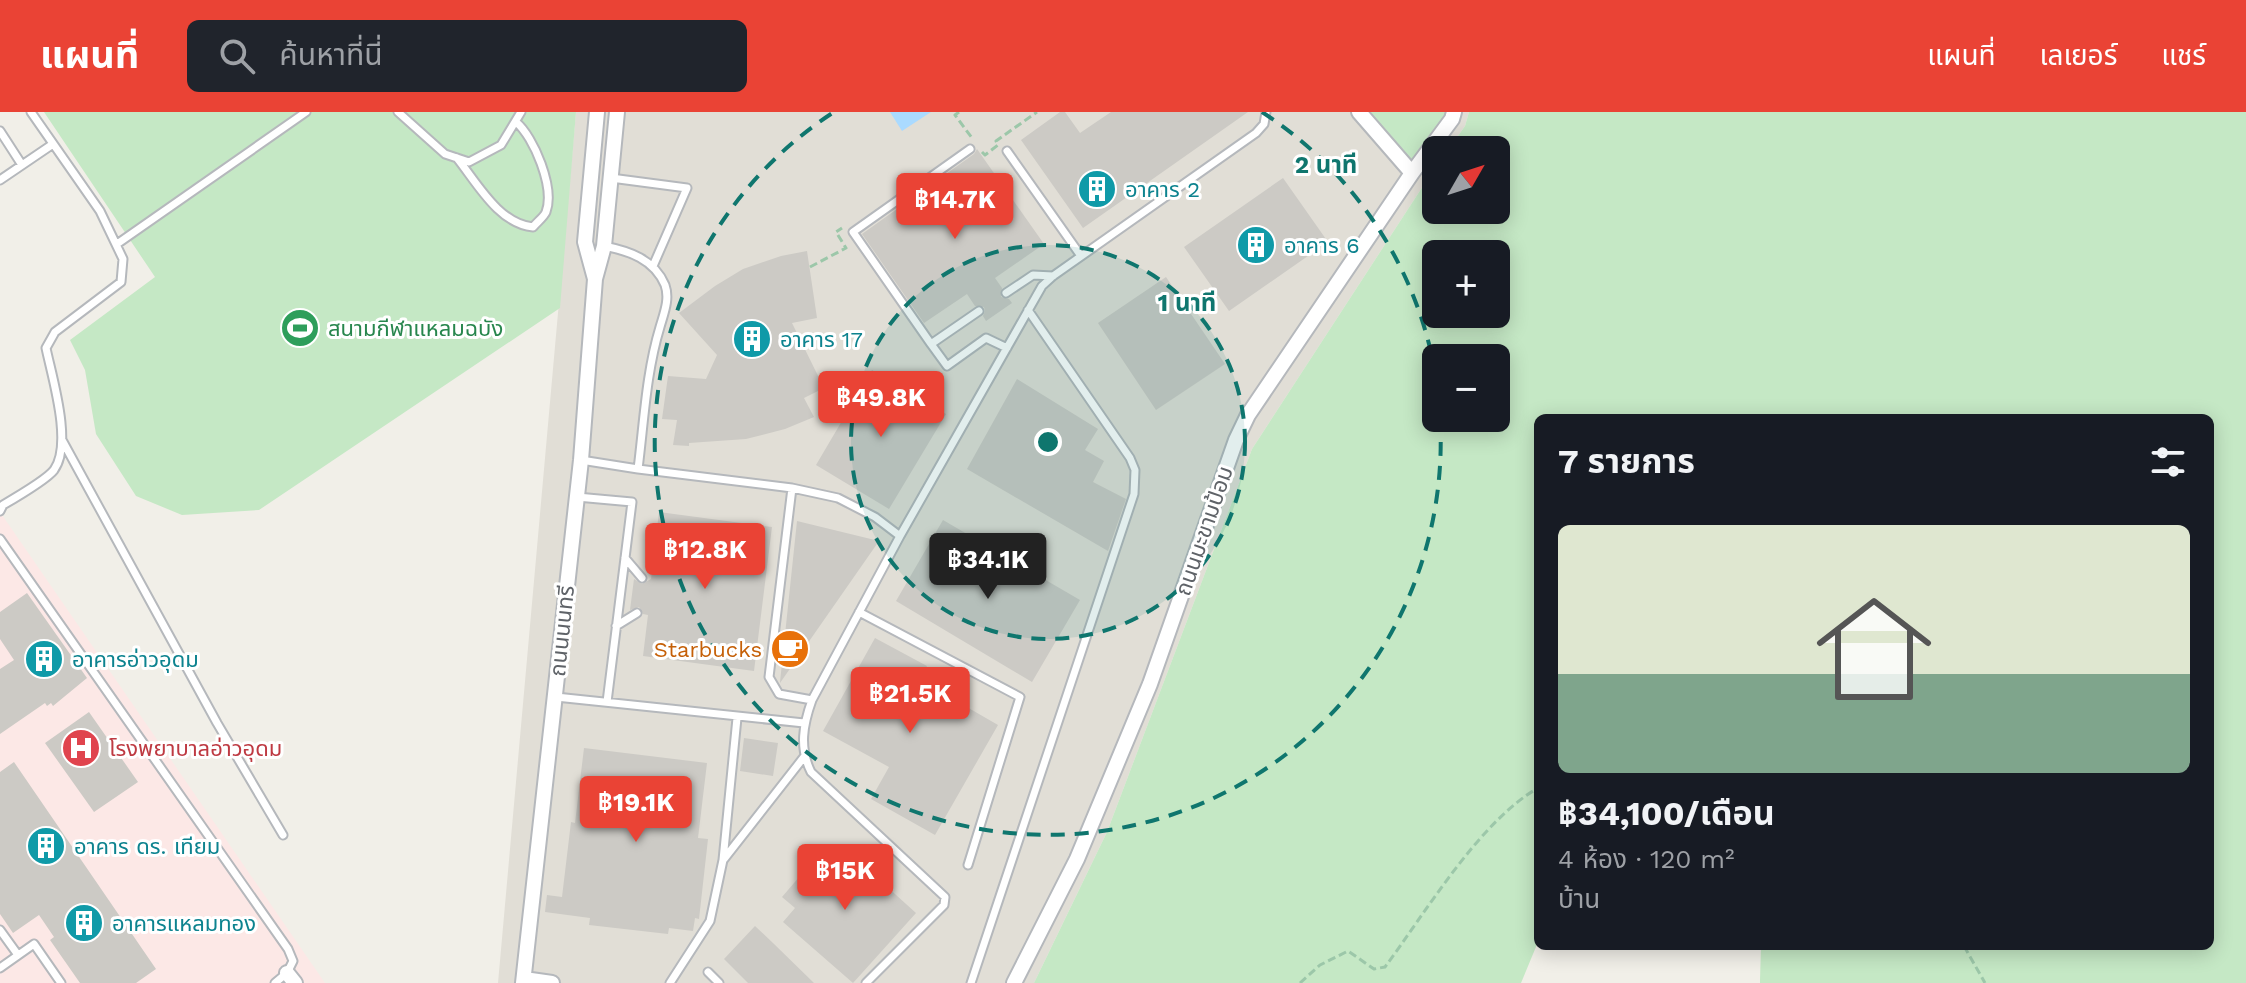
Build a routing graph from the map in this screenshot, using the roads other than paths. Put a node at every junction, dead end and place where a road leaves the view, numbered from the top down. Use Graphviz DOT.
graph roads {
  1 [pos="31,112"];
  2 [pos="306,112"];
  3 [pos="398,112"];
  4 [pos="521,112"];
  5 [pos="597,112"];
  6 [pos="617,112"];
  7 [pos="1266,112"];
  8 [pos="1359,112"];
  9 [pos="1454,112"];
  10 [pos="516,122"];
  11 [pos="0,131"];
  12 [pos="53,144"];
  13 [pos="970,149"];
  14 [pos="1007,151"];
  15 [pos="457,158"];
  16 [pos="22,165"];
  17 [pos="1412,173"];
  18 [pos="611,178"];
  19 [pos="0,180"];
  20 [pos="117,244"];
  21 [pos="604,246"];
  22 [pos="1081,256"];
  23 [pos="653,266"];
  24 [pos="1053,276"];
  25 [pos="595,279"];
  26 [pos="1006,293"];
  27 [pos="1028,310"];
  28 [pos="979,311"];
  29 [pos="931,344"];
  30 [pos="1007,348"];
  31 [pos="60,438"];
  32 [pos="581,460"];
  33 [pos="638,469"];
  34 [pos="792,488"];
  35 [pos="577,497"];
  36 [pos="0,511"];
  37 [pos="900,536"];
  38 [pos="0,539"];
  39 [pos="625,558"];
  40 [pos="642,578"];
  41 [pos="859,612"];
  42 [pos="637,613"];
  43 [pos="616,626"];
  44 [pos="555,697"];
  45 [pos="812,700"];
  46 [pos="607,702"];
  47 [pos="737,718"];
  48 [pos="804,723"];
  49 [pos="804,757"];
  50 [pos="283,835"];
  51 [pos="723,860"];
  52 [pos="968,865"];
  53 [pos="0,930"];
  54 [pos="18,955"];
  55 [pos="0,968"];
  56 [pos="708,972"];
  57 [pos="285,980"];
  58 [pos="523,981"];
  59 [pos="61,983"];
  60 [pos="552,983"];
  61 [pos="670,983"];
  62 [pos="719,983"];
  63 [pos="866,983"];
  64 [pos="971,983"];
  65 [pos="1014,983"];
  1 -- 12 [label="lane"];
  2 -- 20 [label="lane"];
  3 -- 15 [label="lane"];
  4 -- 10 [label="lane"];
  5 -- 25 [label="street, ถนนนนทรี"];
  6 -- 18 [label="street, ถนนนนทรี"];
  7 -- 22 [label="lane"];
  8 -- 17 [label="street"];
  9 -- 17 [label="street, ถนนมะขามป้อม"];
  10 -- 15 [label="lane"];
  10 -- 15 [label="lane"];
  11 -- 16 [label="lane"];
  12 -- 16 [label="lane"];
  12 -- 20 [label="lane"];
  13 -- 29 [label="lane"];
  14 -- 22 [label="lane"];
  16 -- 19 [label="lane"];
  17 -- 65 [label="street, ถนนมะขามป้อม"];
  18 -- 21 [label="street, ถนนนนทรี"];
  18 -- 23 [label="lane"];
  20 -- 31 [label="lane"];
  21 -- 23 [label="lane"];
  21 -- 25 [label="street, ถนนนนทรี"];
  22 -- 24 [label="lane"];
  23 -- 33 [label="lane"];
  24 -- 26 [label="lane"];
  24 -- 27 [label="lane"];
  25 -- 32 [label="street, ถนนนนทรี"];
  27 -- 30 [label="lane"];
  27 -- 64 [label="lane"];
  28 -- 29 [label="lane"];
  29 -- 30 [label="lane"];
  30 -- 37 [label="lane"];
  31 -- 36 [label="lane"];
  31 -- 50 [label="lane"];
  32 -- 33 [label="lane"];
  32 -- 35 [label="street, ถนนนนทรี"];
  33 -- 34 [label="lane"];
  34 -- 37 [label="lane"];
  34 -- 45 [label="lane"];
  35 -- 39 [label="lane"];
  35 -- 44 [label="street, ถนนนนทรี"];
  37 -- 41 [label="lane"];
  38 -- 57 [label="lane"];
  39 -- 40 [label="lane"];
  39 -- 43 [label="lane"];
  41 -- 45 [label="lane"];
  41 -- 52 [label="lane"];
  42 -- 43 [label="lane"];
  43 -- 46 [label="lane"];
  44 -- 46 [label="lane"];
  44 -- 58 [label="street, ถนนนนทรี"];
  45 -- 48 [label="lane"];
  46 -- 47 [label="lane"];
  47 -- 48 [label="lane"];
  47 -- 51 [label="lane"];
  48 -- 49 [label="lane"];
  49 -- 51 [label="lane"];
  49 -- 63 [label="lane"];
  51 -- 61 [label="lane"];
  53 -- 54 [label="lane"];
  54 -- 55 [label="lane"];
  54 -- 59 [label="lane"];
  56 -- 62 [label="lane"];
  58 -- 60 [label="street"];
}
